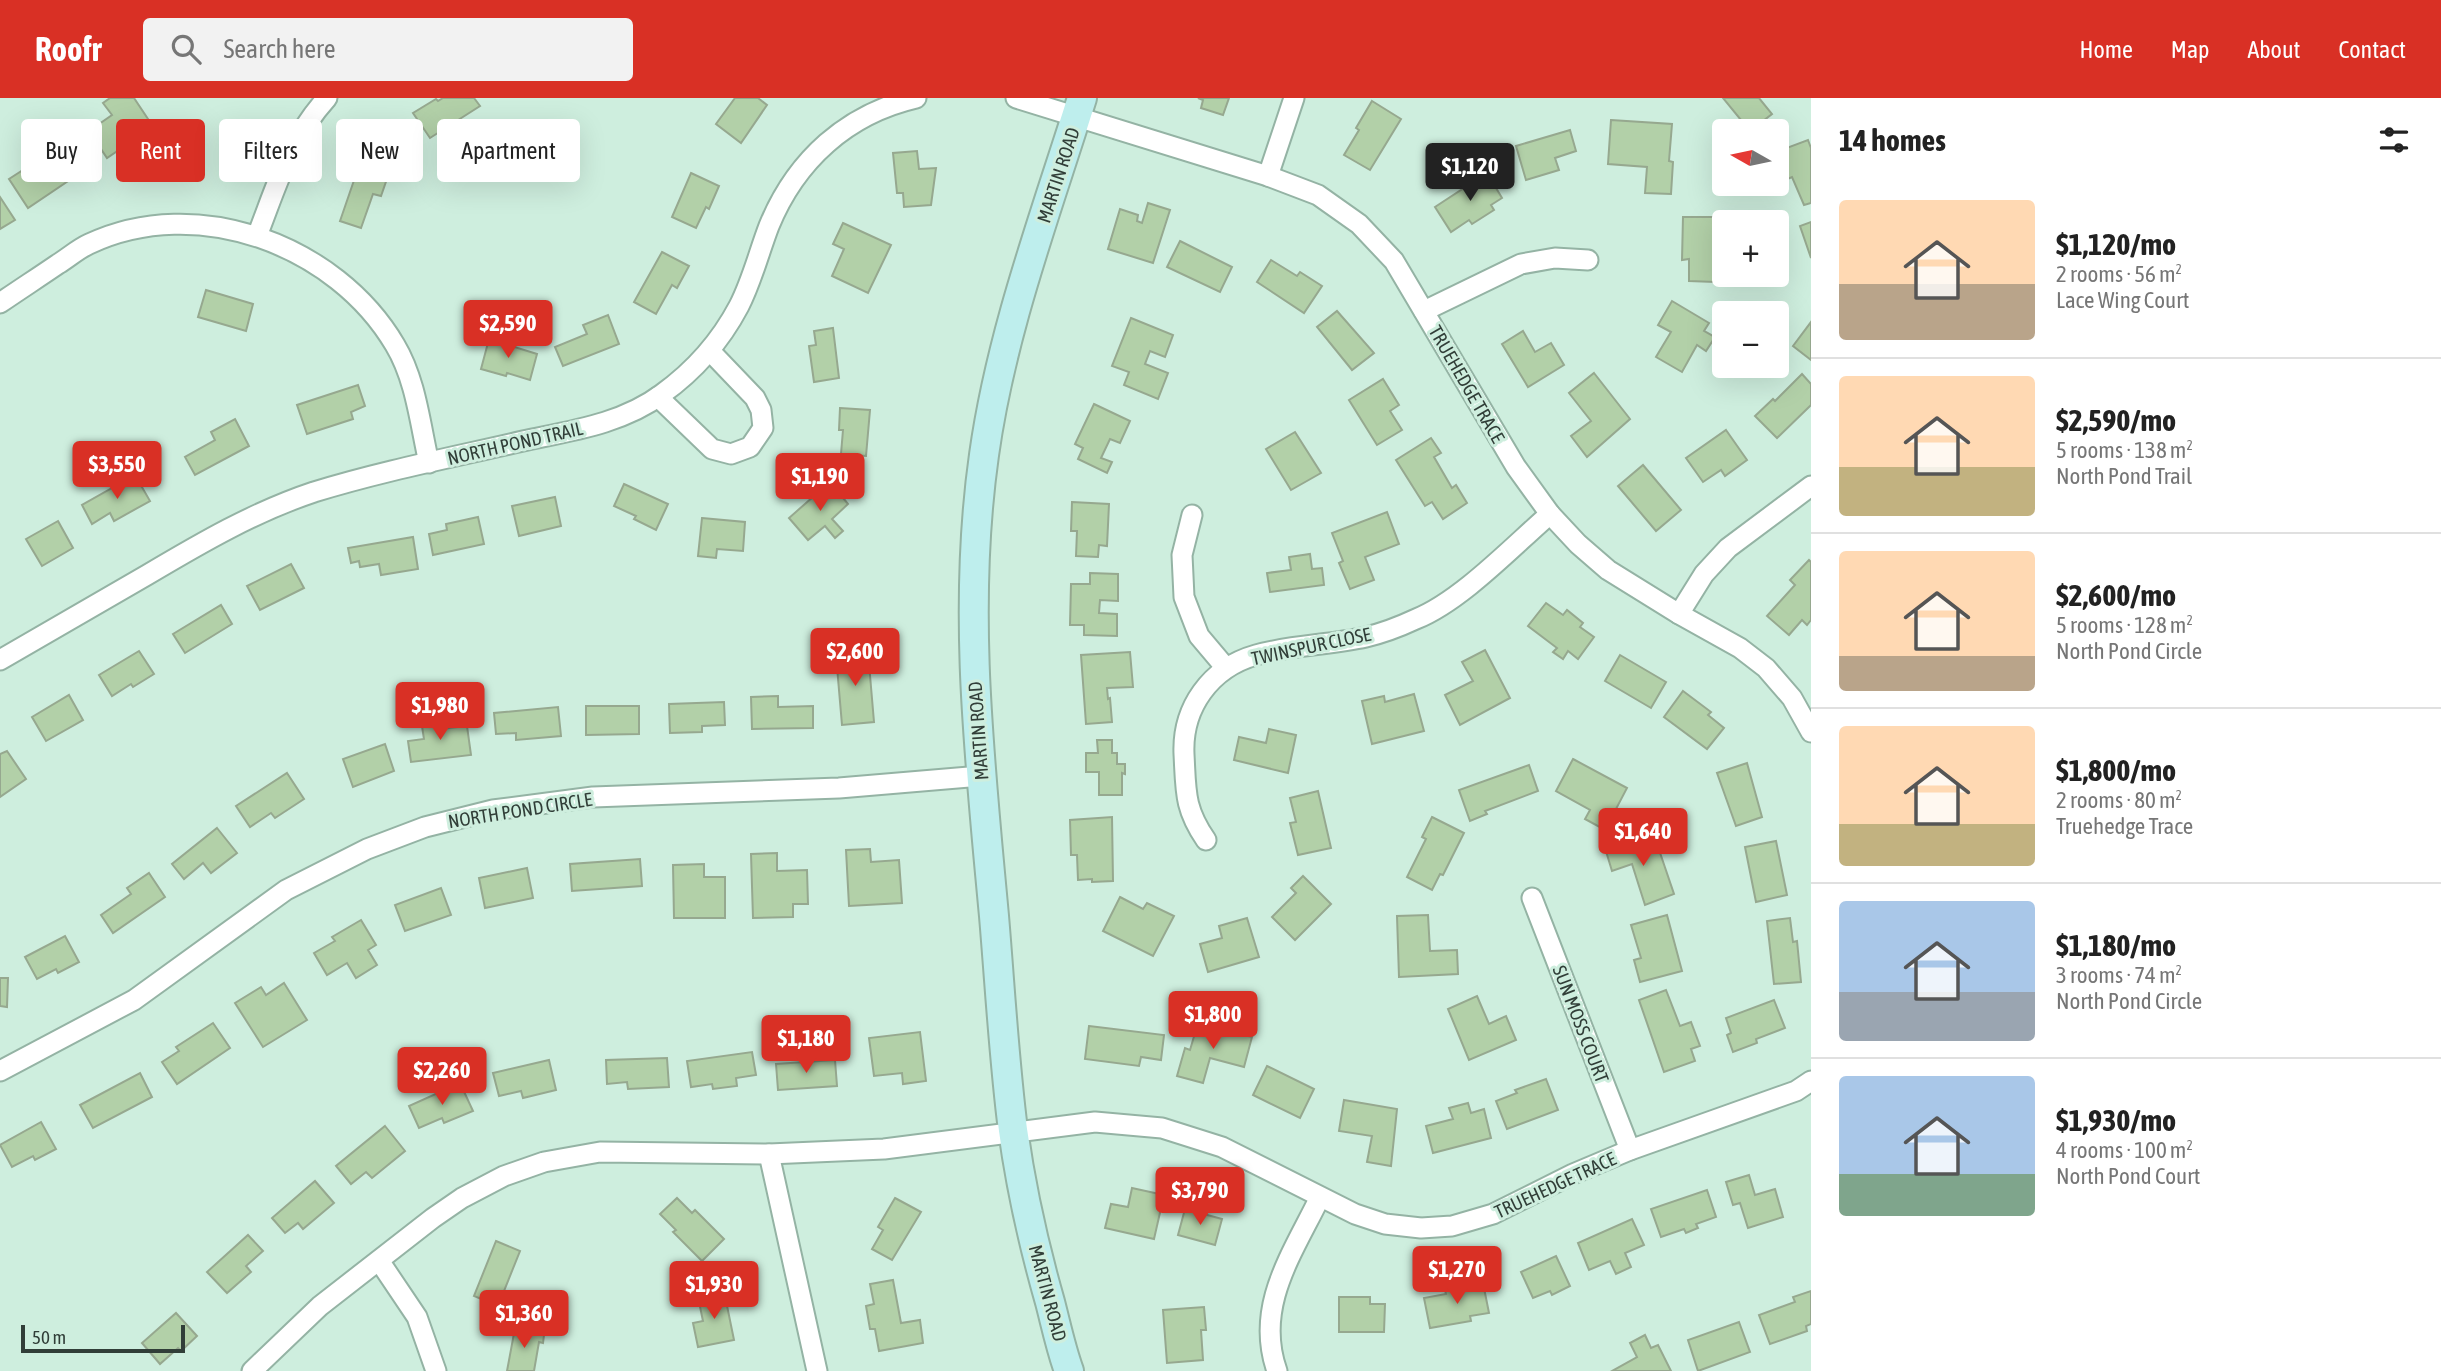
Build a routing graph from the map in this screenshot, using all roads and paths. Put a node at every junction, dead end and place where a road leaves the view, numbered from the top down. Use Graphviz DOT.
graph roads {
  1 [pos="327,98"];
  2 [pos="916,98"];
  3 [pos="1016,98"];
  4 [pos="1294,98"];
  5 [pos="1079,107"];
  6 [pos="1268,176"];
  7 [pos="257,236"];
  8 [pos="1588,260"];
  9 [pos="0,303"];
  10 [pos="1424,311"];
  11 [pos="709,351"];
  12 [pos="658,397"];
  13 [pos="429,463"];
  14 [pos="1811,486"];
  15 [pos="1550,514"];
  16 [pos="1192,515"];
  17 [pos="1679,614"];
  18 [pos="0,660"];
  19 [pos="1226,668"];
  20 [pos="1811,732"];
  21 [pos="981,776"];
  22 [pos="1206,840"];
  23 [pos="1532,898"];
  24 [pos="0,1071"];
  25 [pos="1811,1081"];
  26 [pos="1013,1131"];
  27 [pos="1630,1150"];
  28 [pos="769,1154"];
  29 [pos="1320,1197"];
  30 [pos="380,1262"];
  31 [pos="252,1371"];
  32 [pos="436,1371"];
  33 [pos="817,1371"];
  34 [pos="1069,1371"];
  35 [pos="1277,1371"];
  1 -- 7 [label="street"];
  2 -- 11 [label="street, NORTH POND TRAIL"];
  3 -- 5 [label="street"];
  4 -- 6 [label="street"];
  5 -- 6 [label="street, TRUEHEDGE TRACE"];
  5 -- 21 [label="street, MARTIN ROAD"];
  6 -- 10 [label="street, TRUEHEDGE TRACE"];
  7 -- 9 [label="street"];
  7 -- 13 [label="street"];
  8 -- 10 [label="street"];
  10 -- 15 [label="street, TRUEHEDGE TRACE"];
  11 -- 12 [label="street, NORTH POND TRAIL"];
  11 -- 12 [label="street"];
  12 -- 13 [label="street, NORTH POND TRAIL"];
  13 -- 18 [label="street, NORTH POND TRAIL"];
  14 -- 17 [label="street"];
  15 -- 17 [label="street, TRUEHEDGE TRACE"];
  15 -- 19 [label="street, TWINSPUR CLOSE"];
  16 -- 19 [label="street"];
  17 -- 20 [label="street, TRUEHEDGE TRACE"];
  19 -- 22 [label="street, TWINSPUR CLOSE"];
  21 -- 24 [label="street, NORTH POND CIRCLE"];
  21 -- 26 [label="street, MARTIN ROAD"];
  23 -- 27 [label="street, SUN MOSS COURT"];
  25 -- 27 [label="street, TRUEHEDGE TRACE"];
  26 -- 28 [label="street"];
  26 -- 29 [label="street, TRUEHEDGE TRACE"];
  26 -- 34 [label="street, MARTIN ROAD"];
  27 -- 29 [label="street, TRUEHEDGE TRACE"];
  28 -- 30 [label="street"];
  28 -- 33 [label="street"];
  29 -- 35 [label="street"];
  30 -- 31 [label="street"];
  30 -- 32 [label="street"];
}
